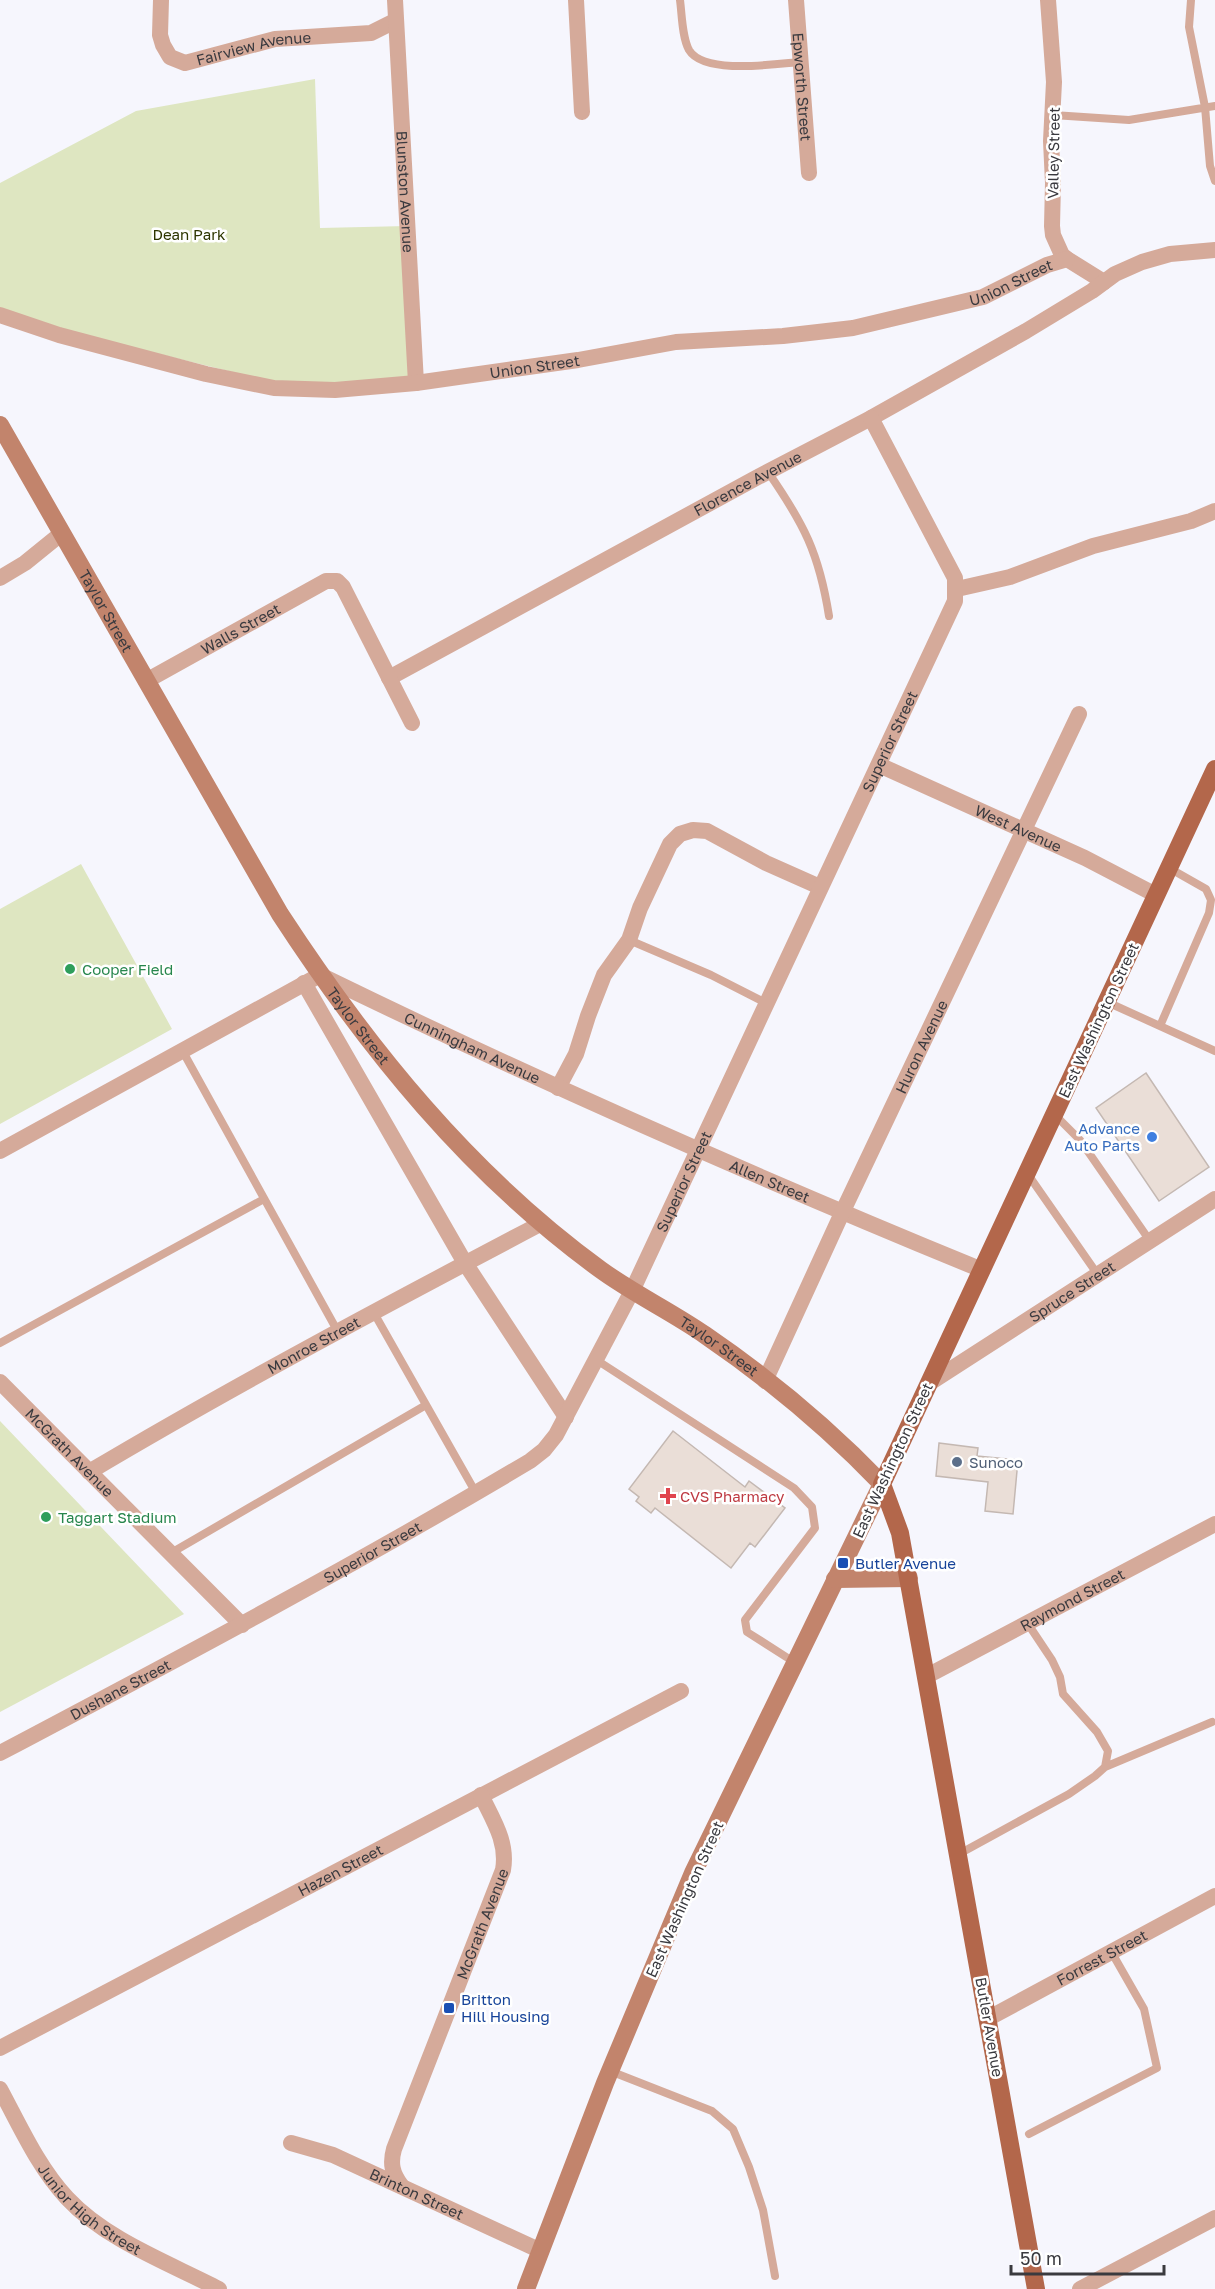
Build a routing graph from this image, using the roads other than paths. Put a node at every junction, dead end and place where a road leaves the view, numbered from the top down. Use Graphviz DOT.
graph roads {
  1 [pos="160,0"];
  2 [pos="394,0"];
  3 [pos="576,0"];
  4 [pos="680,0"];
  5 [pos="796,0"];
  6 [pos="1048,0"];
  7 [pos="1191,0"];
  8 [pos="395,21"];
  9 [pos="800,62"];
  10 [pos="1210,106"];
  11 [pos="582,112"];
  12 [pos="1053,115"];
  13 [pos="808,173"];
  14 [pos="1215,181"];
  15 [pos="1215,250"];
  16 [pos="1067,259"];
  17 [pos="1104,282"];
  18 [pos="0,315"];
  19 [pos="416,382"];
  20 [pos="871,418"];
  21 [pos="0,425"];
  22 [pos="768,472"];
  23 [pos="1215,511"];
  24 [pos="62,533"];
  25 [pos="0,578"];
  26 [pos="957,590"];
  27 [pos="829,616"];
  28 [pos="389,678"];
  29 [pos="146,681"];
  30 [pos="1078,714"];
  31 [pos="412,723"];
  32 [pos="879,765"];
  33 [pos="1215,769"];
  34 [pos="1022,830"];
  35 [pos="1169,868"];
  36 [pos="820,887"];
  37 [pos="1156,895"];
  38 [pos="628,940"];
  39 [pos="312,979"];
  40 [pos="1106,1001"];
  41 [pos="766,1003"];
  42 [pos="1160,1026"];
  43 [pos="182,1050"];
  44 [pos="1215,1051"];
  45 [pos="558,1088"];
  46 [pos="1054,1114"];
  47 [pos="696,1150"];
  48 [pos="0,1151"];
  49 [pos="1027,1173"];
  50 [pos="1215,1198"];
  51 [pos="264,1199"];
  52 [pos="842,1213"];
  53 [pos="542,1223"];
  54 [pos="1150,1241"];
  55 [pos="465,1263"];
  56 [pos="982,1270"];
  57 [pos="1098,1275"];
  58 [pos="632,1290"];
  59 [pos="374,1313"];
  60 [pos="339,1333"];
  61 [pos="0,1343"];
  62 [pos="595,1359"];
  63 [pos="765,1381"];
  64 [pos="0,1382"];
  65 [pos="928,1384"];
  66 [pos="426,1405"];
  67 [pos="566,1417"];
  68 [pos="89,1472"];
  69 [pos="882,1485"];
  70 [pos="476,1493"];
  71 [pos="1215,1524"];
  72 [pos="171,1553"];
  73 [pos="909,1578"];
  74 [pos="835,1579"];
  75 [pos="1028,1624"];
  76 [pos="242,1625"];
  77 [pos="794,1662"];
  78 [pos="927,1676"];
  79 [pos="681,1691"];
  80 [pos="1212,1722"];
  81 [pos="0,1753"];
  82 [pos="1105,1767"];
  83 [pos="481,1795"];
  84 [pos="959,1854"];
  85 [pos="1215,1896"];
  86 [pos="1112,1953"];
  87 [pos="989,2018"];
  88 [pos="0,2048"];
  89 [pos="610,2071"];
  90 [pos="0,2089"];
  91 [pos="1029,2134"];
  92 [pos="291,2143"];
  93 [pos="401,2185"];
  94 [pos="1215,2217"];
  95 [pos="541,2251"];
  96 [pos="774,2276"];
  97 [pos="219,2289"];
  98 [pos="526,2289"];
  99 [pos="1036,2289"];
  100 [pos="1080,2289"];
  1 -- 8 [label="street, Fairview Avenue"];
  2 -- 8 [label="street, Blunston Avenue"];
  3 -- 11 [label="street"];
  4 -- 9 [label="lane"];
  5 -- 9 [label="street, Epworth Street"];
  6 -- 12 [label="street, Valley Street"];
  7 -- 10 [label="lane"];
  8 -- 19 [label="street, Blunston Avenue"];
  9 -- 13 [label="street, Epworth Street"];
  10 -- 12 [label="lane"];
  10 -- 14 [label="lane"];
  12 -- 16 [label="street, Valley Street"];
  15 -- 17 [label="street"];
  16 -- 17 [label="street, Valley Street"];
  16 -- 19 [label="street, Union Street"];
  17 -- 20 [label="street, Florence Avenue"];
  18 -- 19 [label="street, Union Street"];
  20 -- 22 [label="street, Florence Avenue"];
  20 -- 26 [label="street"];
  21 -- 24 [label="main road, Taylor Street"];
  22 -- 27 [label="lane"];
  22 -- 28 [label="street, Florence Avenue"];
  23 -- 26 [label="street"];
  24 -- 25 [label="street"];
  24 -- 29 [label="main road, Taylor Street"];
  26 -- 32 [label="street, Superior Street"];
  28 -- 29 [label="street, Walls Street"];
  28 -- 31 [label="street"];
  29 -- 39 [label="main road, Taylor Street"];
  30 -- 34 [label="street, Huron Avenue"];
  32 -- 34 [label="street, West Avenue"];
  32 -- 36 [label="street, Superior Street"];
  33 -- 35 [label="main road, East Washington Street"];
  34 -- 37 [label="street, West Avenue"];
  34 -- 52 [label="street, Huron Avenue"];
  35 -- 37 [label="main road, East Washington Street"];
  35 -- 42 [label="lane"];
  36 -- 38 [label="street, Cunningham Avenue"];
  36 -- 41 [label="street, Superior Street"];
  37 -- 40 [label="main road, East Washington Street"];
  38 -- 41 [label="lane"];
  38 -- 45 [label="street, Cunningham Avenue"];
  39 -- 43 [label="street"];
  39 -- 45 [label="street, Cunningham Avenue"];
  39 -- 53 [label="main road, Taylor Street"];
  39 -- 55 [label="street, Taylor Street"];
  40 -- 42 [label="lane"];
  40 -- 46 [label="main road, East Washington Street"];
  41 -- 47 [label="street, Superior Street"];
  42 -- 44 [label="lane"];
  43 -- 48 [label="street"];
  43 -- 51 [label="lane"];
  45 -- 47 [label="street, Allen Street"];
  46 -- 49 [label="main road, East Washington Street"];
  46 -- 54 [label="lane"];
  47 -- 52 [label="street, Allen Street"];
  47 -- 58 [label="street, Superior Street"];
  49 -- 56 [label="main road, East Washington Street"];
  49 -- 57 [label="lane"];
  50 -- 54 [label="street, Spruce Street"];
  51 -- 60 [label="lane"];
  51 -- 61 [label="lane"];
  52 -- 56 [label="street, Allen Street"];
  52 -- 63 [label="street, Huron Avenue"];
  53 -- 55 [label="street, Monroe Street"];
  53 -- 58 [label="main road, Taylor Street"];
  54 -- 57 [label="street, Spruce Street"];
  55 -- 59 [label="street, Monroe Street"];
  55 -- 67 [label="street, Taylor Street"];
  56 -- 65 [label="main road, East Washington Street"];
  57 -- 65 [label="street, Spruce Street"];
  58 -- 62 [label="street, Superior Street"];
  58 -- 63 [label="main road, Taylor Street"];
  59 -- 60 [label="street, Monroe Street"];
  59 -- 66 [label="lane"];
  60 -- 68 [label="street, Monroe Street"];
  62 -- 67 [label="street, Superior Street"];
  62 -- 77 [label="lane"];
  63 -- 69 [label="main road, Taylor Street"];
  64 -- 68 [label="street, McGrath Avenue"];
  65 -- 69 [label="main road, East Washington Street"];
  66 -- 70 [label="lane"];
  66 -- 72 [label="lane"];
  67 -- 70 [label="street, Superior Street"];
  68 -- 72 [label="street, McGrath Avenue"];
  69 -- 73 [label="main road, Butler Avenue"];
  69 -- 74 [label="main road, East Washington Street"];
  70 -- 76 [label="street, Superior Street"];
  71 -- 75 [label="street, Raymond Street"];
  72 -- 76 [label="street, McGrath Avenue"];
  73 -- 74 [label="main road"];
  73 -- 78 [label="main road, Butler Avenue"];
  74 -- 77 [label="main road, East Washington Street"];
  75 -- 78 [label="street, Raymond Street"];
  75 -- 82 [label="lane"];
  76 -- 81 [label="street, Dushane Street"];
  77 -- 89 [label="main road, East Washington Street"];
  78 -- 84 [label="main road, Butler Avenue"];
  79 -- 83 [label="street, Hazen Street"];
  80 -- 82 [label="lane"];
  82 -- 84 [label="lane"];
  83 -- 88 [label="street, Hazen Street"];
  83 -- 93 [label="street, McGrath Avenue"];
  84 -- 87 [label="main road, Butler Avenue"];
  85 -- 86 [label="street, Forrest Street"];
  86 -- 87 [label="street, Forrest Street"];
  86 -- 91 [label="lane"];
  87 -- 99 [label="main road, Butler Avenue"];
  89 -- 95 [label="main road, East Washington Street"];
  89 -- 96 [label="lane"];
  90 -- 97 [label="street, Junior High Street"];
  92 -- 93 [label="street, Brinton Street"];
  93 -- 95 [label="street, Brinton Street"];
  94 -- 100 [label="street"];
  95 -- 98 [label="main road, East Washington Street"];
}
